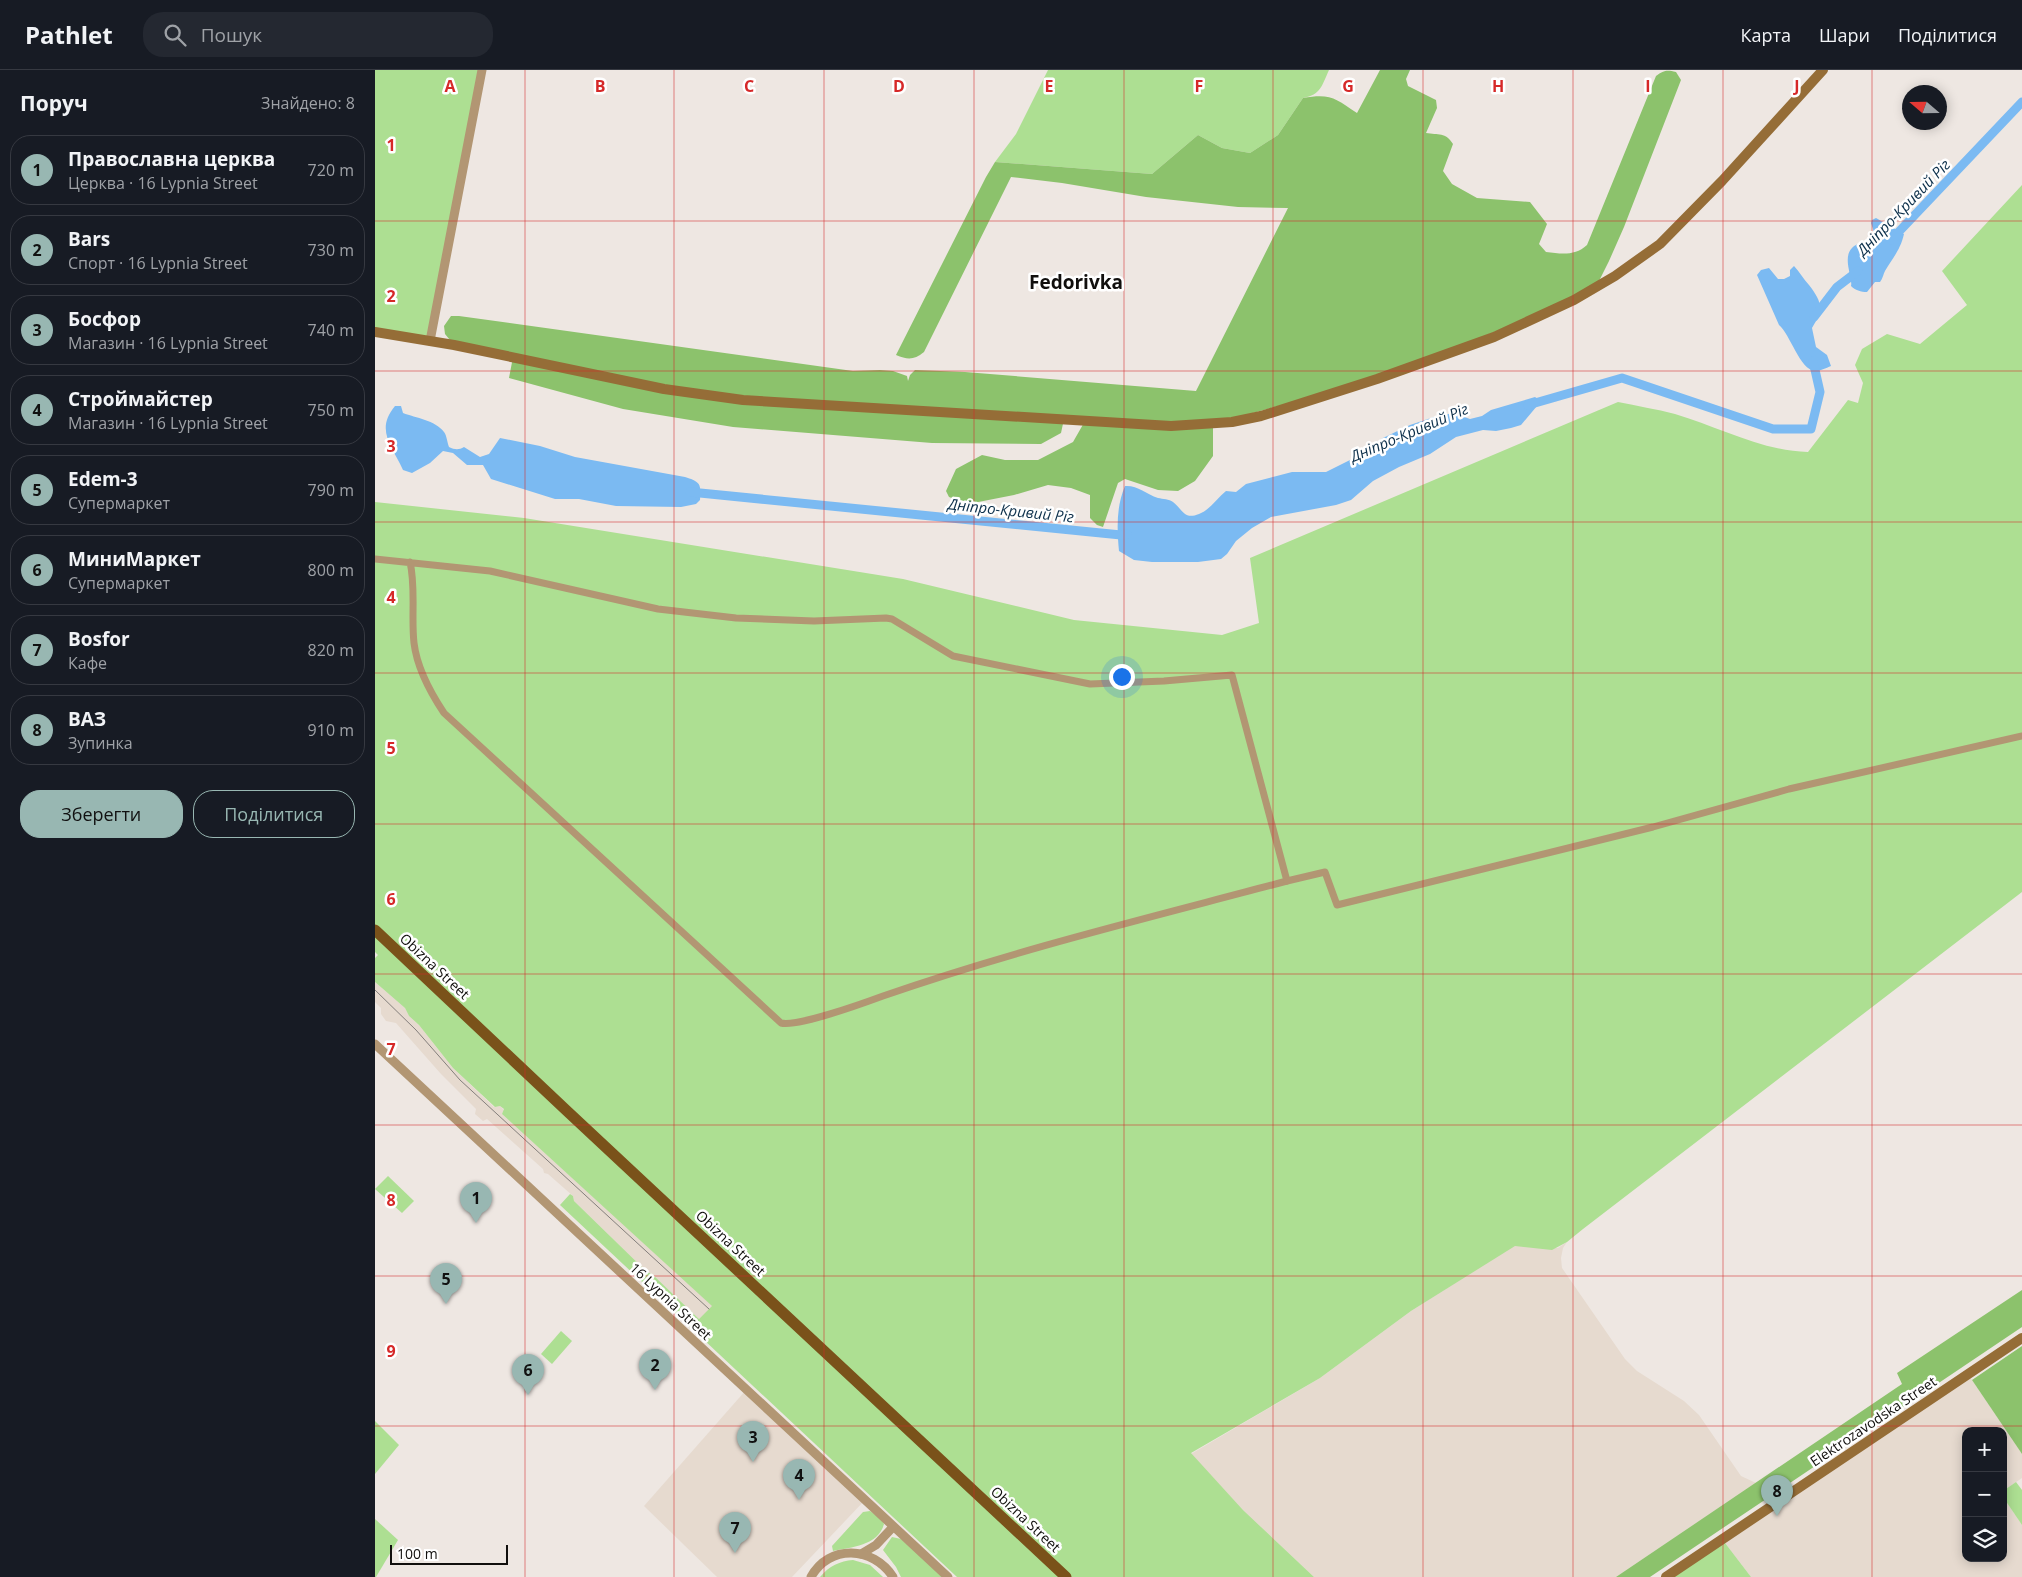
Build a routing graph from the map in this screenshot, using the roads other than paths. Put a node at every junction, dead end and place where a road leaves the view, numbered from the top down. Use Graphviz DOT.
graph roads {
  1 [pos="482,70"];
  2 [pos="1823,70"];
  3 [pos="375,332"];
  4 [pos="430,341"];
  5 [pos="375,558"];
  6 [pos="410,562"];
  7 [pos="2022,736"];
  8 [pos="1287,880"];
  9 [pos="375,930"];
  10 [pos="375,1044"];
  11 [pos="2022,1338"];
  12 [pos="893,1527"];
  13 [pos="881,1541"];
  14 [pos="861,1554"];
  15 [pos="881,1563"];
  16 [pos="811,1577"];
  17 [pos="893,1577"];
  18 [pos="948,1577"];
  19 [pos="1066,1577"];
  20 [pos="1665,1577"];
  1 -- 4 [label="street"];
  2 -- 4 [label="main road"];
  3 -- 4 [label="main road"];
  5 -- 6 [label="street"];
  6 -- 8 [label="street"];
  6 -- 8 [label="street"];
  7 -- 8 [label="street"];
  9 -- 19 [label="main road, Obizna Street"];
  10 -- 12 [label="street, 16 Lypnia Street"];
  11 -- 20 [label="main road, Elektrozavodska Street"];
  12 -- 13 [label="street"];
  12 -- 18 [label="street, 16 Lypnia Street"];
  13 -- 14 [label="street"];
  13 -- 15 [label="street"];
  14 -- 15 [label="street"];
  14 -- 16 [label="street"];
  15 -- 17 [label="street"];
}
